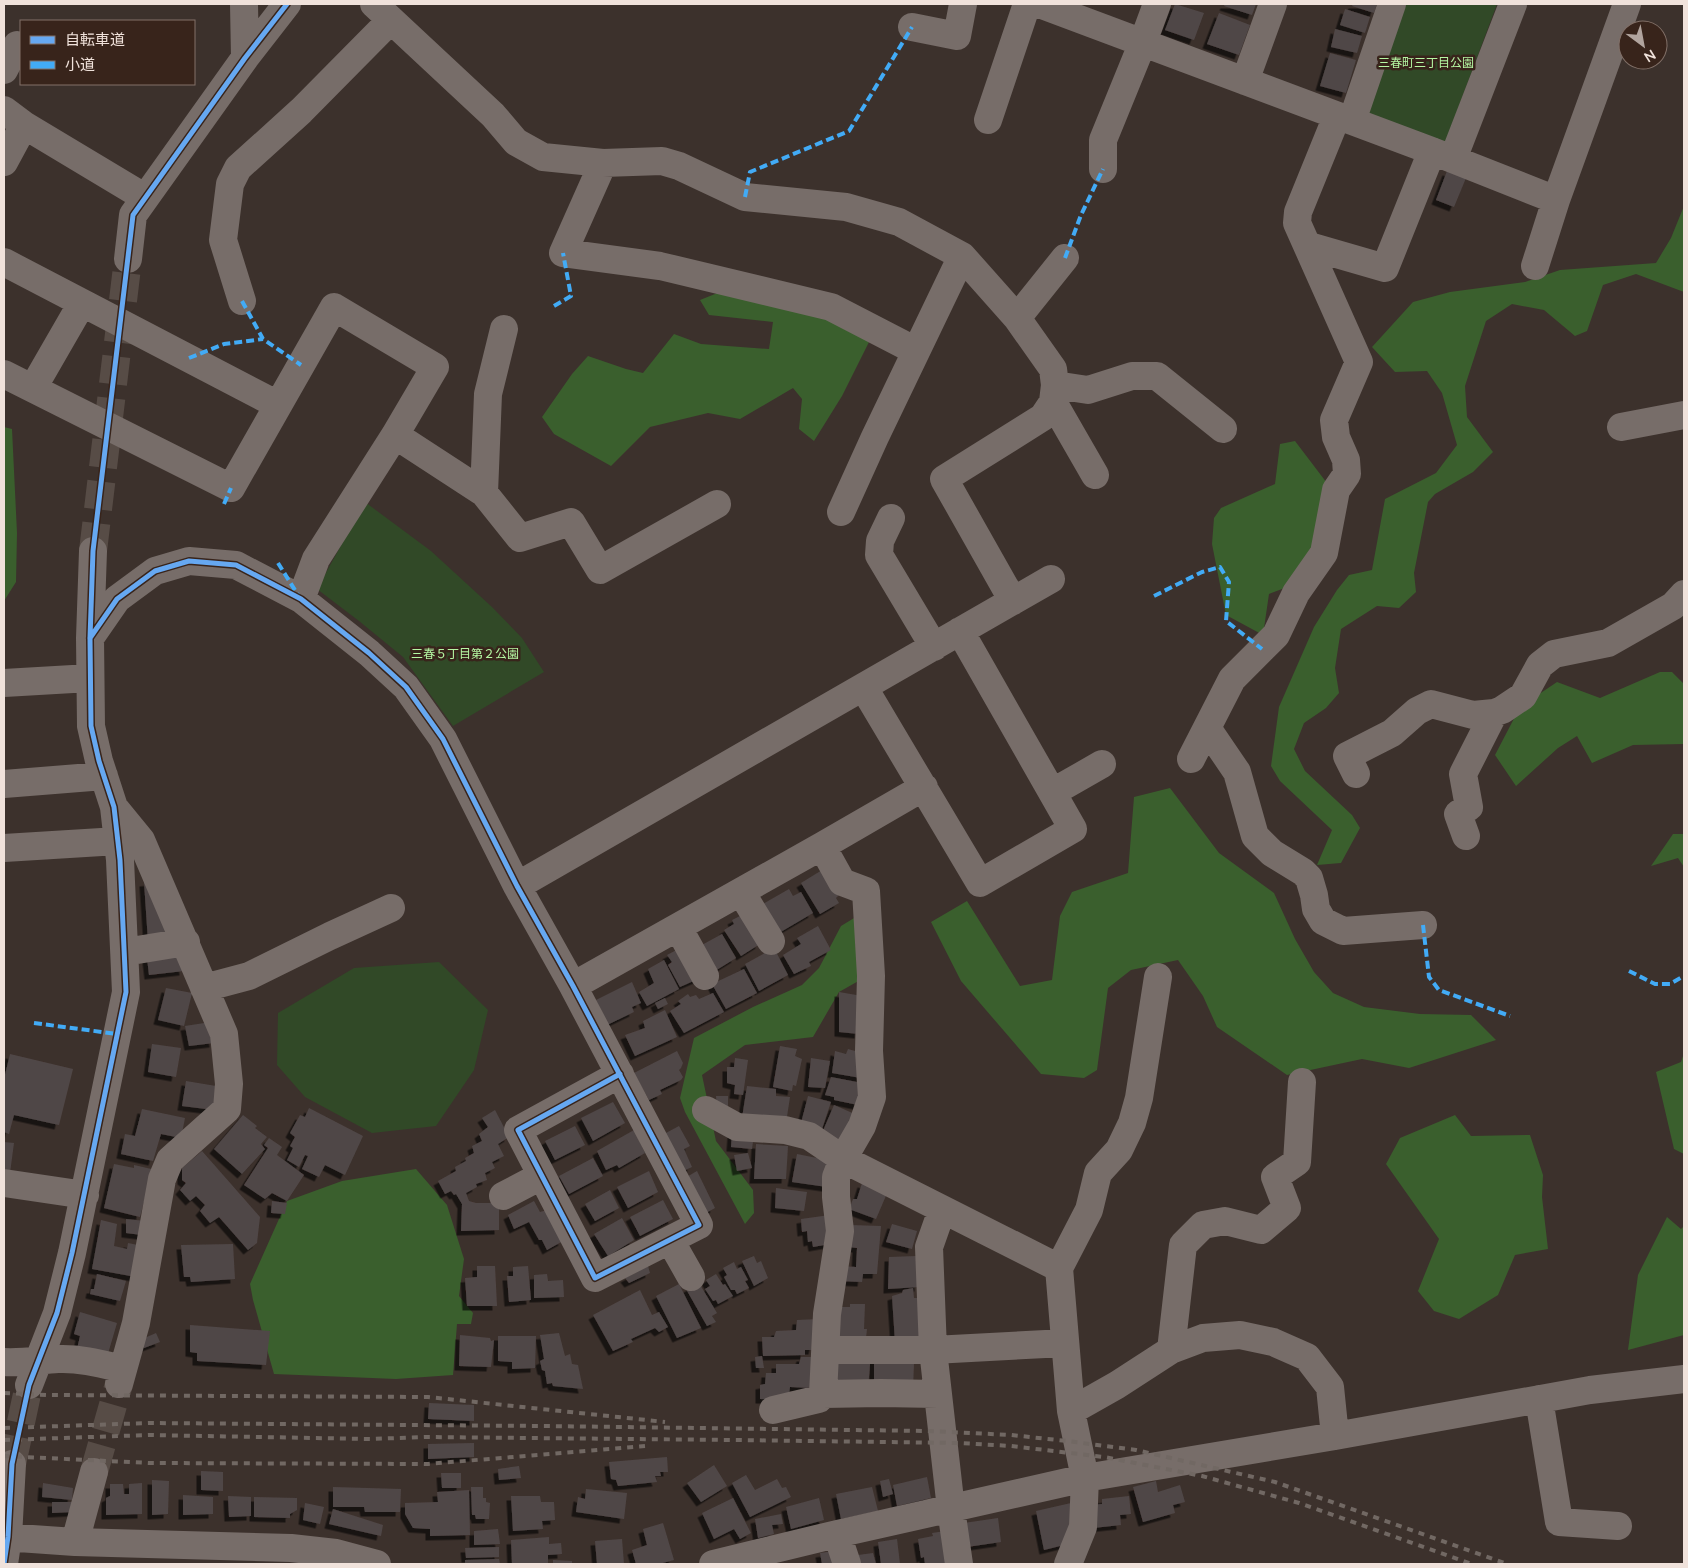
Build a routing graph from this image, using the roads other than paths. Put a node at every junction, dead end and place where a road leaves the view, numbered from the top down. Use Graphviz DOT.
graph roads {
  1 [pos="244,4"];
  2 [pos="288,4"];
  3 [pos="963,4"];
  4 [pos="1027,4"];
  5 [pos="1039,4"];
  6 [pos="1157,4"];
  7 [pos="1273,4"];
  8 [pos="1392,4"];
  9 [pos="1513,4"];
  10 [pos="1627,4"];
  11 [pos="382,9"];
  12 [pos="912,27"];
  13 [pos="1143,42"];
  14 [pos="17,46"];
  15 [pos="245,58"];
  16 [pos="4,70"];
  17 [pos="1245,80"];
  18 [pos="14,117"];
  19 [pos="1345,119"];
  20 [pos="988,120"];
  21 [pos="1443,155"];
  22 [pos="4,162"];
  23 [pos="603,162"];
  24 [pos="1103,169"];
  25 [pos="144,197"];
  26 [pos="1556,200"];
  27 [pos="1309,246"];
  28 [pos="962,256"];
  29 [pos="128,258"];
  30 [pos="1065,258"];
  31 [pos="4,262"];
  32 [pos="1536,266"];
  33 [pos="242,301"];
  34 [pos="82,302"];
  35 [pos="1017,318"];
  36 [pos="504,329"];
  37 [pos="916,351"];
  38 [pos="4,374"];
  39 [pos="33,388"];
  40 [pos="1054,394"];
  41 [pos="278,405"];
  42 [pos="1684,415"];
  43 [pos="1621,427"];
  44 [pos="1223,429"];
  45 [pos="395,435"];
  46 [pos="1095,474"];
  47 [pos="484,493"];
  48 [pos="717,504"];
  49 [pos="841,512"];
  50 [pos="890,518"];
  51 [pos="93,551"];
  52 [pos="1051,579"];
  53 [pos="1684,594"];
  54 [pos="301,599"];
  55 [pos="1013,601"];
  56 [pos="960,631"];
  57 [pos="90,638"];
  58 [pos="934,646"];
  59 [pos="90,678"];
  60 [pos="4,683"];
  61 [pos="864,688"];
  62 [pos="1494,714"];
  63 [pos="1207,728"];
  64 [pos="1191,759"];
  65 [pos="1102,764"];
  66 [pos="1356,774"];
  67 [pos="104,776"];
  68 [pos="4,784"];
  69 [pos="924,787"];
  70 [pos="1053,792"];
  71 [pos="114,807"];
  72 [pos="1466,836"];
  73 [pos="118,841"];
  74 [pos="822,846"];
  75 [pos="4,848"];
  76 [pos="517,886"];
  77 [pos="741,892"];
  78 [pos="391,908"];
  79 [pos="1423,925"];
  80 [pos="678,926"];
  81 [pos="771,941"];
  82 [pos="186,942"];
  83 [pos="125,952"];
  84 [pos="706,976"];
  85 [pos="1158,977"];
  86 [pos="573,986"];
  87 [pos="204,988"];
  88 [pos="620,1074"];
  89 [pos="1302,1082"];
  90 [pos="706,1110"];
  91 [pos="843,1159"];
  92 [pos="541,1176"];
  93 [pos="4,1183"];
  94 [pos="84,1195"];
  95 [pos="503,1196"];
  96 [pos="942,1210"];
  97 [pos="670,1240"];
  98 [pos="1059,1268"];
  99 [pos="691,1277"];
  100 [pos="1065,1343"];
  101 [pos="826,1350"];
  102 [pos="933,1350"];
  103 [pos="1171,1350"];
  104 [pos="40,1361"];
  105 [pos="4,1362"];
  106 [pos="1684,1379"];
  107 [pos="29,1385"];
  108 [pos="823,1394"];
  109 [pos="938,1394"];
  110 [pos="1539,1399"];
  111 [pos="773,1410"];
  112 [pos="1072,1411"];
  113 [pos="1335,1436"];
  114 [pos="12,1464"];
  115 [pos="94,1472"];
  116 [pos="1085,1478"];
  117 [pos="951,1509"];
  118 [pos="1618,1526"];
  119 [pos="837,1534"];
  120 [pos="6,1537"];
  121 [pos="75,1542"];
  122 [pos="126,1554"];
  123 [pos="284,1556"];
  124 [pos="4,1564"];
  125 [pos="377,1564"];
  126 [pos="713,1564"];
  127 [pos="847,1564"];
  128 [pos="960,1564"];
  129 [pos="1068,1564"];
  1 -- 15 [label="street"];
  2 -- 15 [label="street"];
  3 -- 12 [label="street"];
  4 -- 20 [label="street"];
  5 -- 13 [label="street"];
  6 -- 13 [label="street"];
  7 -- 17 [label="street"];
  8 -- 19 [label="street"];
  9 -- 21 [label="street"];
  10 -- 26 [label="street"];
  11 -- 23 [label="street"];
  11 -- 33 [label="street"];
  13 -- 17 [label="street"];
  13 -- 24 [label="street"];
  14 -- 16 [label="street"];
  15 -- 25 [label="street"];
  17 -- 19 [label="street"];
  18 -- 22 [label="street"];
  18 -- 25 [label="street"];
  19 -- 21 [label="street"];
  19 -- 27 [label="street"];
  21 -- 26 [label="street"];
  21 -- 27 [label="street"];
  23 -- 28 [label="street"];
  23 -- 37 [label="street"];
  25 -- 29 [label="street"];
  26 -- 32 [label="street"];
  27 -- 63 [label="street"];
  28 -- 35 [label="street"];
  28 -- 37 [label="street"];
  30 -- 35 [label="street"];
  31 -- 34 [label="street"];
  34 -- 39 [label="street"];
  34 -- 41 [label="street"];
  35 -- 40 [label="street"];
  36 -- 47 [label="street"];
  37 -- 49 [label="street"];
  38 -- 39 [label="street"];
  39 -- 41 [label="street"];
  40 -- 44 [label="street"];
  40 -- 46 [label="street"];
  40 -- 55 [label="street"];
  41 -- 45 [label="street"];
  42 -- 43 [label="street"];
  45 -- 47 [label="street"];
  45 -- 54 [label="street"];
  47 -- 48 [label="street"];
  50 -- 58 [label="street"];
  51 -- 57 [label="street"];
  52 -- 55 [label="street"];
  53 -- 62 [label="street"];
  54 -- 57 [label="street"];
  54 -- 76 [label="street"];
  55 -- 56 [label="street"];
  56 -- 58 [label="street"];
  56 -- 70 [label="street"];
  57 -- 59 [label="street"];
  58 -- 61 [label="street"];
  59 -- 60 [label="street"];
  59 -- 67 [label="street"];
  61 -- 69 [label="street"];
  61 -- 76 [label="street"];
  62 -- 66 [label="street"];
  62 -- 72 [label="street"];
  63 -- 64 [label="street"];
  63 -- 79 [label="street"];
  65 -- 70 [label="street"];
  67 -- 68 [label="street"];
  67 -- 71 [label="street"];
  69 -- 70 [label="street"];
  69 -- 74 [label="street"];
  71 -- 73 [label="street"];
  71 -- 82 [label="street"];
  73 -- 75 [label="street"];
  73 -- 83 [label="street"];
  74 -- 77 [label="street"];
  74 -- 91 [label="street"];
  76 -- 86 [label="street"];
  77 -- 80 [label="street"];
  77 -- 81 [label="street"];
  78 -- 87 [label="street"];
  80 -- 84 [label="street"];
  80 -- 86 [label="street"];
  82 -- 83 [label="street"];
  82 -- 87 [label="street"];
  83 -- 94 [label="street"];
  85 -- 98 [label="street"];
  86 -- 88 [label="street"];
  87 -- 104 [label="street"];
  88 -- 92 [label="street"];
  88 -- 97 [label="street"];
  89 -- 103 [label="street"];
  90 -- 91 [label="street"];
  91 -- 96 [label="street"];
  91 -- 101 [label="street"];
  92 -- 95 [label="street"];
  92 -- 97 [label="street"];
  93 -- 94 [label="street"];
  94 -- 104 [label="street"];
  96 -- 98 [label="street"];
  96 -- 102 [label="street"];
  97 -- 99 [label="street"];
  98 -- 100 [label="street"];
  100 -- 102 [label="street"];
  100 -- 112 [label="street"];
  101 -- 102 [label="street"];
  101 -- 108 [label="street"];
  102 -- 109 [label="street"];
  103 -- 112 [label="street"];
  103 -- 113 [label="street"];
  104 -- 105 [label="street"];
  104 -- 107 [label="street"];
  106 -- 110 [label="street"];
  108 -- 109 [label="street"];
  108 -- 111 [label="street"];
  109 -- 117 [label="street"];
  110 -- 113 [label="street"];
  110 -- 118 [label="street"];
  112 -- 116 [label="street"];
  113 -- 116 [label="street"];
  114 -- 120 [label="street"];
  115 -- 121 [label="street"];
  116 -- 117 [label="street"];
  116 -- 129 [label="street"];
  117 -- 119 [label="street"];
  117 -- 128 [label="street"];
  119 -- 126 [label="street"];
  119 -- 127 [label="street"];
  120 -- 121 [label="street"];
  120 -- 124 [label="street"];
  121 -- 122 [label="street"];
  122 -- 123 [label="street"];
  123 -- 125 [label="street"];
}
